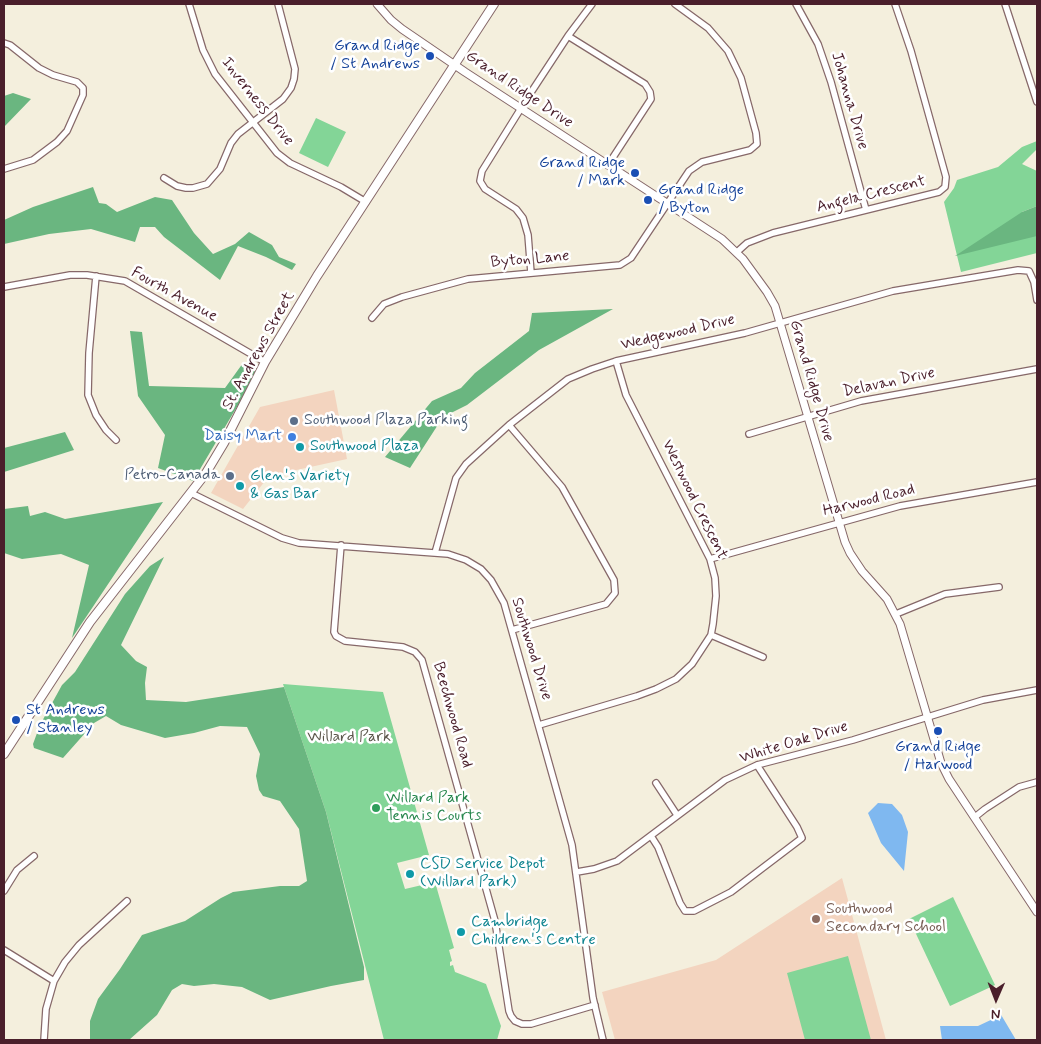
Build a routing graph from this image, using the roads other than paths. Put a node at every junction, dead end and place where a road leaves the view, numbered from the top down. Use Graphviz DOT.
graph roads {
  1 [pos="190,4"];
  2 [pos="278,4"];
  3 [pos="378,4"];
  4 [pos="494,4"];
  5 [pos="592,4"];
  6 [pos="675,4"];
  7 [pos="796,4"];
  8 [pos="895,4"];
  9 [pos="1005,4"];
  10 [pos="568,36"];
  11 [pos="4,43"];
  12 [pos="455,64"];
  13 [pos="1037,102"];
  14 [pos="521,109"];
  15 [pos="252,123"];
  16 [pos="608,165"];
  17 [pos="4,169"];
  18 [pos="164,178"];
  19 [pos="366,202"];
  20 [pos="668,203"];
  21 [pos="866,210"];
  22 [pos="737,252"];
  23 [pos="531,273"];
  24 [pos="96,276"];
  25 [pos="4,287"];
  26 [pos="1037,300"];
  27 [pos="372,318"];
  28 [pos="780,323"];
  29 [pos="616,361"];
  30 [pos="265,362"];
  31 [pos="1037,369"];
  32 [pos="807,416"];
  33 [pos="509,425"];
  34 [pos="749,434"];
  35 [pos="116,440"];
  36 [pos="1037,482"];
  37 [pos="191,493"];
  38 [pos="838,522"];
  39 [pos="341,545"];
  40 [pos="435,553"];
  41 [pos="710,560"];
  42 [pos="999,587"];
  43 [pos="896,614"];
  44 [pos="512,630"];
  45 [pos="711,635"];
  46 [pos="763,657"];
  47 [pos="1037,690"];
  48 [pos="927,717"];
  49 [pos="539,724"];
  50 [pos="6,745"];
  51 [pos="4,754"];
  52 [pos="756,765"];
  53 [pos="1037,782"];
  54 [pos="656,783"];
  55 [pos="676,815"];
  56 [pos="975,817"];
  57 [pos="651,836"];
  58 [pos="34,856"];
  59 [pos="577,872"];
  60 [pos="4,891"];
  61 [pos="127,901"];
  62 [pos="1037,912"];
  63 [pos="4,950"];
  64 [pos="54,981"];
  65 [pos="595,1005"];
  66 [pos="44,1040"];
  67 [pos="603,1040"];
  1 -- 15 [label="street, Inverness Drive"];
  2 -- 15 [label="street"];
  3 -- 12 [label="street, Grand Ridge Drive"];
  4 -- 12 [label="main road, St. Andrews Street"];
  5 -- 10 [label="street"];
  6 -- 20 [label="street, Byton Lane"];
  7 -- 21 [label="street, Johanna Drive"];
  8 -- 21 [label="street, Angela Crescent"];
  9 -- 13 [label="street"];
  10 -- 14 [label="street"];
  10 -- 16 [label="street"];
  11 -- 17 [label="street"];
  12 -- 14 [label="street, Grand Ridge Drive"];
  12 -- 19 [label="main road, St. Andrews Street"];
  14 -- 16 [label="street, Grand Ridge Drive"];
  14 -- 23 [label="street"];
  15 -- 18 [label="street"];
  15 -- 19 [label="street, Inverness Drive"];
  16 -- 20 [label="street, Grand Ridge Drive"];
  19 -- 30 [label="main road, St. Andrews Street"];
  20 -- 22 [label="street, Grand Ridge Drive"];
  20 -- 23 [label="street, Byton Lane"];
  21 -- 22 [label="street, Angela Crescent"];
  22 -- 28 [label="street, Grand Ridge Drive"];
  23 -- 27 [label="street, Byton Lane"];
  24 -- 25 [label="street, Fourth Avenue"];
  24 -- 30 [label="street, Fourth Avenue"];
  24 -- 35 [label="street"];
  26 -- 28 [label="street, Wedgewood Drive"];
  28 -- 29 [label="street, Wedgewood Drive"];
  28 -- 32 [label="street, Grand Ridge Drive"];
  29 -- 33 [label="street, Wedgewood Drive"];
  29 -- 41 [label="street, Westwood Crescent"];
  30 -- 37 [label="main road, St. Andrews Street"];
  31 -- 32 [label="street, Delavan Drive"];
  32 -- 34 [label="street, Delavan Drive"];
  32 -- 38 [label="street, Grand Ridge Drive"];
  33 -- 40 [label="street, Wedgewood Drive"];
  33 -- 44 [label="street"];
  36 -- 38 [label="street, Harwood Road"];
  37 -- 39 [label="street, Southwood Drive"];
  37 -- 50 [label="main road, St. Andrews Street"];
  38 -- 41 [label="street, Harwood Road"];
  38 -- 43 [label="street, Grand Ridge Drive"];
  39 -- 40 [label="street, Southwood Drive"];
  39 -- 65 [label="street, Beechwood Road"];
  40 -- 44 [label="street, Southwood Drive"];
  41 -- 45 [label="street, Westwood Crescent"];
  42 -- 43 [label="street"];
  43 -- 48 [label="street, Grand Ridge Drive"];
  44 -- 49 [label="street, Southwood Drive"];
  45 -- 46 [label="street"];
  45 -- 49 [label="street, Westwood Crescent"];
  47 -- 48 [label="street"];
  48 -- 52 [label="street, White Oak Drive"];
  48 -- 56 [label="street, Grand Ridge Drive"];
  49 -- 59 [label="street, Southwood Drive"];
  50 -- 51 [label="main road, St. Andrews Street"];
  52 -- 55 [label="street, White Oak Drive"];
  52 -- 57 [label="street"];
  53 -- 56 [label="street"];
  54 -- 55 [label="street"];
  55 -- 57 [label="street, White Oak Drive"];
  56 -- 62 [label="street, Grand Ridge Drive"];
  57 -- 59 [label="street, White Oak Drive"];
  58 -- 60 [label="street"];
  59 -- 65 [label="street, Southwood Drive"];
  61 -- 64 [label="street"];
  63 -- 64 [label="street"];
  64 -- 66 [label="street"];
  65 -- 67 [label="street, Southwood Drive"];
}
